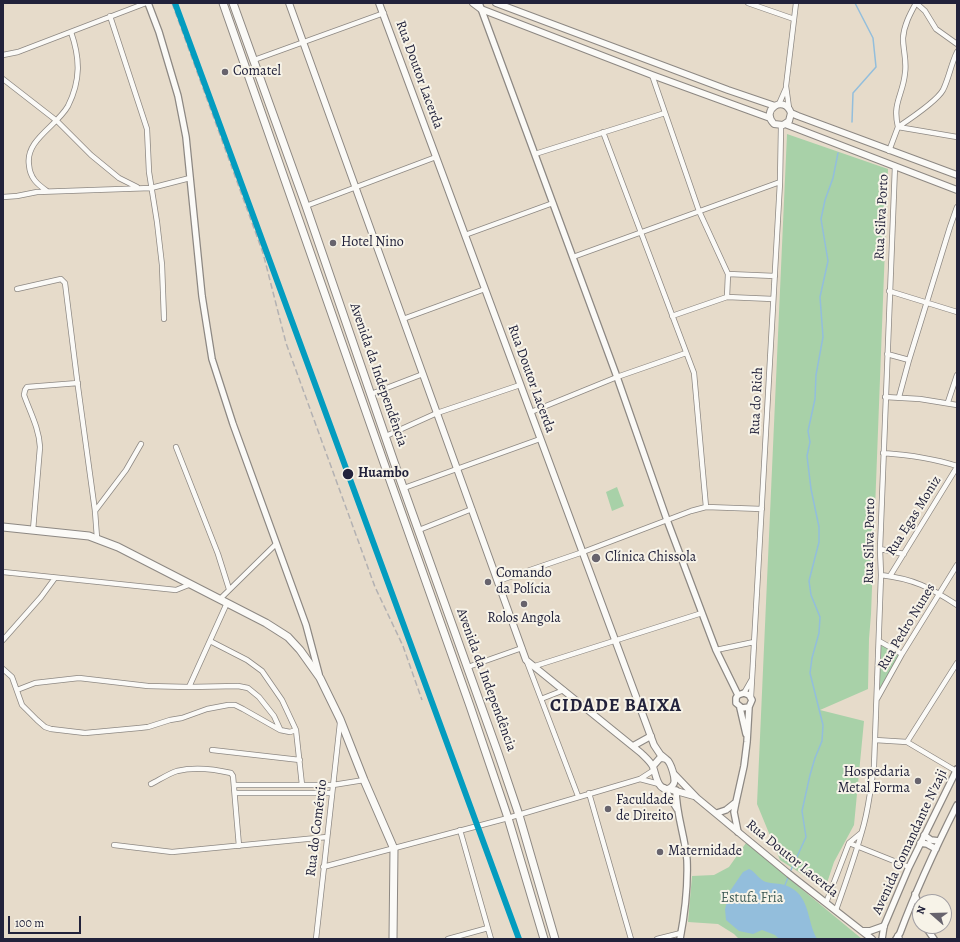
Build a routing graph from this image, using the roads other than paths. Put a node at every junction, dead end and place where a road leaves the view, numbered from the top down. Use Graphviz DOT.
graph roads {
  1 [pos="147,3"];
  2 [pos="233,3"];
  3 [pos="289,3"];
  4 [pos="379,3"];
  5 [pos="473,3"];
  6 [pos="496,3"];
  7 [pos="748,3"];
  8 [pos="796,3"];
  9 [pos="916,3"];
  10 [pos="224,4"];
  11 [pos="480,6"];
  12 [pos="384,13"];
  13 [pos="110,16"];
  14 [pos="794,19"];
  15 [pos="71,32"];
  16 [pos="304,42"];
  17 [pos="957,44"];
  18 [pos="957,52"];
  19 [pos="3,55"];
  20 [pos="254,60"];
  21 [pos="652,75"];
  22 [pos="3,80"];
  23 [pos="786,86"];
  24 [pos="777,105"];
  25 [pos="271,109"];
  26 [pos="790,110"];
  27 [pos="262,113"];
  28 [pos="665,113"];
  29 [pos="770,118"];
  30 [pos="57,121"];
  31 [pos="783,125"];
  32 [pos="898,127"];
  33 [pos="603,132"];
  34 [pos="957,137"];
  35 [pos="889,151"];
  36 [pos="534,154"];
  37 [pos="436,158"];
  38 [pos="289,160"];
  39 [pos="280,164"];
  40 [pos="895,166"];
  41 [pos="957,175"];
  42 [pos="190,178"];
  43 [pos="780,182"];
  44 [pos="138,188"];
  45 [pos="151,188"];
  46 [pos="356,188"];
  47 [pos="957,190"];
  48 [pos="47,191"];
  49 [pos="3,197"];
  50 [pos="553,203"];
  51 [pos="306,206"];
  52 [pos="957,207"];
  53 [pos="699,211"];
  54 [pos="641,232"];
  55 [pos="465,235"];
  56 [pos="321,252"];
  57 [pos="312,256"];
  58 [pos="573,256"];
  59 [pos="728,274"];
  60 [pos="775,276"];
  61 [pos="17,289"];
  62 [pos="485,289"];
  63 [pos="889,291"];
  64 [pos="727,297"];
  65 [pos="773,300"];
  66 [pos="927,303"];
  67 [pos="957,312"];
  68 [pos="672,316"];
  69 [pos="164,319"];
  70 [pos="403,319"];
  71 [pos="355,347"];
  72 [pos="344,351"];
  73 [pos="686,354"];
  74 [pos="887,354"];
  75 [pos="909,360"];
  76 [pos="423,374"];
  77 [pos="957,375"];
  78 [pos="617,377"];
  79 [pos="78,383"];
  80 [pos="520,384"];
  81 [pos="371,394"];
  82 [pos="885,397"];
  83 [pos="899,397"];
  84 [pos="948,402"];
  85 [pos="957,405"];
  86 [pos="531,412"];
  87 [pos="437,413"];
  88 [pos="386,436"];
  89 [pos="540,439"];
  90 [pos="141,444"];
  91 [pos="176,447"];
  92 [pos="883,453"];
  93 [pos="394,462"];
  94 [pos="385,466"];
  95 [pos="957,466"];
  96 [pos="457,469"];
  97 [pos="404,488"];
  98 [pos="706,507"];
  99 [pos="762,508"];
  100 [pos="472,510"];
  101 [pos="96,512"];
  102 [pos="668,520"];
  103 [pos="3,527"];
  104 [pos="33,530"];
  105 [pos="419,530"];
  106 [pos="97,538"];
  107 [pos="276,544"];
  108 [pos="880,549"];
  109 [pos="583,552"];
  110 [pos="904,554"];
  111 [pos="957,565"];
  112 [pos="3,572"];
  113 [pos="881,575"];
  114 [pos="890,576"];
  115 [pos="55,578"];
  116 [pos="498,581"];
  117 [pos="191,584"];
  118 [pos="229,589"];
  119 [pos="940,594"];
  120 [pos="220,599"];
  121 [pos="444,602"];
  122 [pos="227,603"];
  123 [pos="957,605"];
  124 [pos="435,606"];
  125 [pos="702,613"];
  126 [pos="3,640"];
  127 [pos="210,641"];
  128 [pos="616,641"];
  129 [pos="879,641"];
  130 [pos="754,642"];
  131 [pos="522,648"];
  132 [pos="716,650"];
  133 [pos="902,654"];
  134 [pos="526,660"];
  135 [pos="957,663"];
  136 [pos="535,666"];
  137 [pos="468,667"];
  138 [pos="3,670"];
  139 [pos="320,678"];
  140 [pos="753,678"];
  141 [pos="189,687"];
  142 [pos="17,690"];
  143 [pos="564,690"];
  144 [pos="741,694"];
  145 [pos="751,697"];
  146 [pos="541,699"];
  147 [pos="876,700"];
  148 [pos="749,707"];
  149 [pos="740,708"];
  150 [pos="340,719"];
  151 [pos="280,730"];
  152 [pos="296,730"];
  153 [pos="650,736"];
  154 [pos="875,740"];
  155 [pos="747,742"];
  156 [pos="907,742"];
  157 [pos="495,744"];
  158 [pos="633,746"];
  159 [pos="484,747"];
  160 [pos="212,750"];
  161 [pos="498,753"];
  162 [pos="487,756"];
  163 [pos="666,759"];
  164 [pos="300,760"];
  165 [pos="653,768"];
  166 [pos="956,770"];
  167 [pos="674,774"];
  168 [pos="640,779"];
  169 [pos="364,780"];
  170 [pos="675,782"];
  171 [pos="151,784"];
  172 [pos="659,784"];
  173 [pos="235,785"];
  174 [pos="302,785"];
  175 [pos="333,785"];
  176 [pos="667,788"];
  177 [pos="676,790"];
  178 [pos="236,793"];
  179 [pos="332,793"];
  180 [pos="589,793"];
  181 [pos="578,796"];
  182 [pos="697,798"];
  183 [pos="736,802"];
  184 [pos="957,805"];
  185 [pos="677,809"];
  186 [pos="717,813"];
  187 [pos="519,815"];
  188 [pos="508,818"];
  189 [pos="460,830"];
  190 [pos="738,832"];
  191 [pos="861,833"];
  192 [pos="924,835"];
  193 [pos="327,837"];
  194 [pos="939,841"];
  195 [pos="848,843"];
  196 [pos="920,843"];
  197 [pos="114,845"];
  198 [pos="239,846"];
  199 [pos="857,846"];
  200 [pos="394,849"];
  201 [pos="936,849"];
  202 [pos="323,867"];
  203 [pos="908,867"];
  204 [pos="539,887"];
  205 [pos="530,891"];
  206 [pos="915,894"];
  207 [pos="912,902"];
  208 [pos="826,903"];
  209 [pos="836,910"];
  210 [pos="884,926"];
  211 [pos="488,928"];
  212 [pos="862,931"];
  213 [pos="681,936"];
  214 [pos="898,938"];
  215 [pos="316,939"];
  216 [pos="394,939"];
  217 [pos="448,939"];
  218 [pos="491,939"];
  219 [pos="544,939"];
  220 [pos="555,939"];
  221 [pos="631,939"];
  222 [pos="656,939"];
  223 [pos="872,939"];
  224 [pos="882,939"];
  1 -- 13 [label="street"];
  1 -- 42 [label="street"];
  2 -- 10 [label="main road"];
  2 -- 20 [label="main road, Avenida da Independência"];
  3 -- 16 [label="main road"];
  4 -- 12 [label="main road, Rua Doutor Lacerda"];
  5 -- 11 [label="main road"];
  6 -- 24 [label="main road"];
  7 -- 14 [label="street"];
  8 -- 14 [label="street"];
  9 -- 17 [label="street"];
  9 -- 32 [label="street"];
  10 -- 27 [label="main road, Avenida da Independência"];
  11 -- 21 [label="main road"];
  11 -- 36 [label="street"];
  12 -- 16 [label="street"];
  12 -- 37 [label="main road, Rua Doutor Lacerda"];
  13 -- 15 [label="street"];
  13 -- 45 [label="street"];
  14 -- 23 [label="street"];
  15 -- 19 [label="street"];
  15 -- 30 [label="street"];
  16 -- 20 [label="street"];
  16 -- 46 [label="main road"];
  18 -- 32 [label="street"];
  20 -- 25 [label="main road, Avenida da Independência"];
  21 -- 28 [label="street"];
  21 -- 29 [label="main road"];
  22 -- 30 [label="street"];
  23 -- 24 [label="street"];
  23 -- 26 [label="street"];
  24 -- 26 [label="main road"];
  24 -- 29 [label="main road"];
  25 -- 27 [label="main road"];
  25 -- 38 [label="main road, Avenida da Independência"];
  26 -- 31 [label="main road"];
  26 -- 35 [label="main road"];
  27 -- 39 [label="main road, Avenida da Independência"];
  28 -- 33 [label="street"];
  28 -- 53 [label="street"];
  29 -- 31 [label="main road"];
  30 -- 44 [label="street"];
  30 -- 48 [label="street"];
  31 -- 40 [label="main road"];
  31 -- 43 [label="street, Rua do Rich"];
  32 -- 34 [label="street"];
  32 -- 35 [label="street"];
  33 -- 36 [label="street"];
  33 -- 54 [label="street"];
  35 -- 41 [label="main road"];
  36 -- 50 [label="street"];
  37 -- 46 [label="street"];
  37 -- 55 [label="main road, Rua Doutor Lacerda"];
  38 -- 39 [label="main road"];
  38 -- 51 [label="main road, Avenida da Independência"];
  39 -- 57 [label="main road, Avenida da Independência"];
  40 -- 47 [label="main road"];
  40 -- 63 [label="street, Rua Silva Porto"];
  42 -- 45 [label="street"];
  42 -- 107 [label="street"];
  43 -- 53 [label="street"];
  43 -- 60 [label="street, Rua do Rich"];
  44 -- 45 [label="street"];
  44 -- 48 [label="street"];
  45 -- 69 [label="street"];
  46 -- 51 [label="street"];
  46 -- 70 [label="main road"];
  48 -- 49 [label="street"];
  50 -- 55 [label="street"];
  50 -- 58 [label="street"];
  51 -- 56 [label="main road, Avenida da Independência"];
  52 -- 66 [label="street"];
  53 -- 54 [label="street"];
  53 -- 59 [label="street"];
  54 -- 58 [label="street"];
  54 -- 68 [label="street"];
  55 -- 62 [label="main road, Rua Doutor Lacerda"];
  56 -- 57 [label="main road"];
  56 -- 71 [label="main road, Avenida da Independência"];
  57 -- 72 [label="main road, Avenida da Independência"];
  58 -- 78 [label="street"];
  59 -- 60 [label="street"];
  59 -- 64 [label="street"];
  60 -- 65 [label="street, Rua do Rich"];
  61 -- 79 [label="street"];
  62 -- 70 [label="street"];
  62 -- 80 [label="main road, Rua Doutor Lacerda"];
  63 -- 66 [label="street"];
  63 -- 74 [label="street, Rua Silva Porto"];
  64 -- 65 [label="street"];
  64 -- 68 [label="street"];
  65 -- 99 [label="street, Rua do Rich"];
  66 -- 67 [label="street"];
  66 -- 75 [label="street"];
  68 -- 73 [label="street"];
  70 -- 76 [label="main road"];
  71 -- 72 [label="main road"];
  71 -- 81 [label="main road, Avenida da Independência"];
  72 -- 94 [label="main road, Avenida da Independência"];
  73 -- 78 [label="street"];
  73 -- 98 [label="street"];
  74 -- 75 [label="street"];
  74 -- 82 [label="street, Rua Silva Porto"];
  75 -- 83 [label="street"];
  76 -- 81 [label="street"];
  76 -- 87 [label="main road"];
  77 -- 84 [label="street"];
  78 -- 86 [label="street"];
  78 -- 102 [label="street"];
  79 -- 101 [label="street"];
  79 -- 104 [label="street"];
  80 -- 86 [label="main road, Rua Doutor Lacerda"];
  80 -- 87 [label="street"];
  81 -- 88 [label="main road, Avenida da Independência"];
  82 -- 83 [label="street"];
  82 -- 92 [label="street, Rua Silva Porto"];
  83 -- 84 [label="street"];
  84 -- 85 [label="street"];
  86 -- 89 [label="main road, Rua Doutor Lacerda"];
  87 -- 88 [label="street"];
  87 -- 96 [label="main road"];
  88 -- 93 [label="main road, Avenida da Independência"];
  89 -- 96 [label="street"];
  89 -- 109 [label="main road, Rua Doutor Lacerda"];
  90 -- 101 [label="street"];
  91 -- 118 [label="street"];
  92 -- 95 [label="street"];
  92 -- 108 [label="street, Rua Silva Porto"];
  93 -- 94 [label="main road"];
  93 -- 97 [label="main road, Avenida da Independência"];
  94 -- 124 [label="main road, Avenida da Independência"];
  95 -- 110 [label="street, Rua Egas Moniz"];
  96 -- 97 [label="street"];
  96 -- 100 [label="main road"];
  97 -- 105 [label="main road, Avenida da Independência"];
  98 -- 99 [label="street"];
  98 -- 102 [label="street"];
  99 -- 130 [label="street, Rua do Rich"];
  100 -- 105 [label="street"];
  100 -- 116 [label="main road"];
  101 -- 106 [label="street"];
  102 -- 109 [label="street"];
  102 -- 125 [label="street"];
  103 -- 104 [label="main road"];
  104 -- 106 [label="main road"];
  105 -- 121 [label="main road, Avenida da Independência"];
  106 -- 117 [label="main road"];
  107 -- 118 [label="street"];
  107 -- 139 [label="street"];
  108 -- 110 [label="street"];
  108 -- 113 [label="street, Rua Silva Porto"];
  109 -- 116 [label="street"];
  109 -- 128 [label="main road, Rua Doutor Lacerda"];
  110 -- 114 [label="street, Rua Egas Moniz"];
  111 -- 119 [label="street, Rua Pedro Nunes"];
  112 -- 115 [label="street"];
  113 -- 114 [label="street"];
  113 -- 129 [label="street, Rua Silva Porto"];
  114 -- 119 [label="street"];
  115 -- 117 [label="street"];
  115 -- 126 [label="street"];
  116 -- 131 [label="main road"];
  117 -- 120 [label="main road"];
  118 -- 120 [label="street"];
  119 -- 123 [label="street"];
  119 -- 133 [label="street, Rua Pedro Nunes"];
  120 -- 122 [label="main road"];
  121 -- 124 [label="main road"];
  121 -- 137 [label="main road, Avenida da Independência"];
  122 -- 127 [label="street"];
  122 -- 139 [label="main road"];
  124 -- 159 [label="main road, Avenida da Independência"];
  125 -- 128 [label="street"];
  125 -- 132 [label="street"];
  127 -- 141 [label="street"];
  127 -- 152 [label="street"];
  128 -- 136 [label="street"];
  128 -- 153 [label="main road, Rua Doutor Lacerda"];
  129 -- 133 [label="street"];
  129 -- 147 [label="street, Rua Silva Porto"];
  130 -- 132 [label="street"];
  130 -- 140 [label="street, Rua do Rich"];
  131 -- 134 [label="main road"];
  131 -- 137 [label="street"];
  132 -- 144 [label="street"];
  133 -- 147 [label="street, Rua Pedro Nunes"];
  134 -- 136 [label="main road"];
  134 -- 146 [label="street"];
  135 -- 156 [label="street"];
  136 -- 143 [label="main road"];
  137 -- 157 [label="main road, Avenida da Independência"];
  138 -- 142 [label="street"];
  139 -- 150 [label="main road"];
  140 -- 144 [label="street, Rua do Rich"];
  140 -- 145 [label="street, Rua do Rich"];
  141 -- 142 [label="street"];
  141 -- 151 [label="street"];
  142 -- 151 [label="street"];
  143 -- 146 [label="street"];
  143 -- 158 [label="main road"];
  144 -- 145 [label="street"];
  144 -- 149 [label="street"];
  145 -- 148 [label="street"];
  146 -- 181 [label="street"];
  147 -- 154 [label="street, Rua Silva Porto"];
  148 -- 149 [label="street"];
  148 -- 155 [label="street"];
  149 -- 155 [label="street"];
  150 -- 169 [label="main road"];
  150 -- 175 [label="street, Rua do Comércio"];
  151 -- 152 [label="street"];
  152 -- 164 [label="street"];
  153 -- 158 [label="main road"];
  153 -- 163 [label="main road, Rua Doutor Lacerda"];
  154 -- 156 [label="street"];
  154 -- 191 [label="street, Rua Silva Porto"];
  155 -- 183 [label="street"];
  156 -- 166 [label="street"];
  157 -- 159 [label="main road"];
  157 -- 161 [label="main road, Avenida da Independência"];
  158 -- 165 [label="main road"];
  159 -- 162 [label="main road, Avenida da Independência"];
  160 -- 164 [label="street"];
  161 -- 162 [label="main road"];
  161 -- 187 [label="main road, Avenida da Independência"];
  162 -- 188 [label="main road, Avenida da Independência"];
  163 -- 165 [label="main road"];
  163 -- 167 [label="main road, Rua Doutor Lacerda"];
  164 -- 174 [label="street"];
  165 -- 168 [label="street"];
  165 -- 172 [label="main road"];
  166 -- 192 [label="street, Avenida Comandante N'zaji"];
  167 -- 170 [label="main road, Rua Doutor Lacerda"];
  167 -- 182 [label="main road, Rua Doutor Lacerda"];
  168 -- 172 [label="street"];
  168 -- 180 [label="street"];
  169 -- 175 [label="street"];
  169 -- 200 [label="main road"];
  170 -- 176 [label="main road"];
  170 -- 177 [label="main road, Rua Doutor Lacerda"];
  171 -- 173 [label="street"];
  172 -- 176 [label="main road"];
  173 -- 174 [label="street"];
  173 -- 178 [label="street"];
  174 -- 175 [label="street"];
  175 -- 179 [label="street, Rua do Comércio"];
  176 -- 177 [label="main road, Rua Doutor Lacerda"];
  176 -- 185 [label="street"];
  177 -- 182 [label="main road, Rua Doutor Lacerda"];
  177 -- 185 [label="street"];
  178 -- 179 [label="street"];
  178 -- 198 [label="street"];
  179 -- 193 [label="street, Rua do Comércio"];
  180 -- 181 [label="street"];
  180 -- 221 [label="street"];
  181 -- 187 [label="street"];
  182 -- 186 [label="main road, Rua Doutor Lacerda"];
  183 -- 186 [label="street"];
  183 -- 190 [label="street"];
  184 -- 194 [label="street, Avenida Comandante N'zaji"];
  185 -- 213 [label="street"];
  186 -- 190 [label="main road, Rua Doutor Lacerda"];
  187 -- 188 [label="street"];
  187 -- 204 [label="main road, Avenida da Independência"];
  188 -- 189 [label="street"];
  188 -- 205 [label="main road, Avenida da Independência"];
  189 -- 200 [label="street"];
  189 -- 211 [label="street"];
  190 -- 208 [label="main road, Rua Doutor Lacerda"];
  191 -- 195 [label="street"];
  191 -- 199 [label="street, Rua Silva Porto"];
  192 -- 194 [label="street"];
  192 -- 196 [label="street, Avenida Comandante N'zaji"];
  193 -- 198 [label="street"];
  193 -- 202 [label="street, Rua do Comércio"];
  194 -- 201 [label="street, Avenida Comandante N'zaji"];
  195 -- 199 [label="street"];
  195 -- 208 [label="street"];
  196 -- 201 [label="street"];
  196 -- 203 [label="street, Avenida Comandante N'zaji"];
  197 -- 198 [label="street"];
  199 -- 203 [label="street"];
  199 -- 209 [label="street, Rua Silva Porto"];
  200 -- 202 [label="street"];
  200 -- 216 [label="main road"];
  201 -- 206 [label="street, Avenida Comandante N'zaji"];
  202 -- 215 [label="street, Rua do Comércio"];
  203 -- 210 [label="street, Avenida Comandante N'zaji"];
  204 -- 205 [label="main road"];
  204 -- 220 [label="main road, Avenida da Independência"];
  205 -- 219 [label="main road, Avenida da Independência"];
  207 -- 214 [label="street, Avenida Comandante N'zaji"];
  208 -- 209 [label="main road, Rua Doutor Lacerda"];
  209 -- 212 [label="main road, Rua Doutor Lacerda"];
  210 -- 212 [label="main road"];
  210 -- 224 [label="street, Avenida Comandante N'zaji"];
  211 -- 217 [label="street"];
  211 -- 218 [label="street"];
  212 -- 223 [label="main road, Rua Doutor Lacerda"];
  213 -- 222 [label="street"];
}
